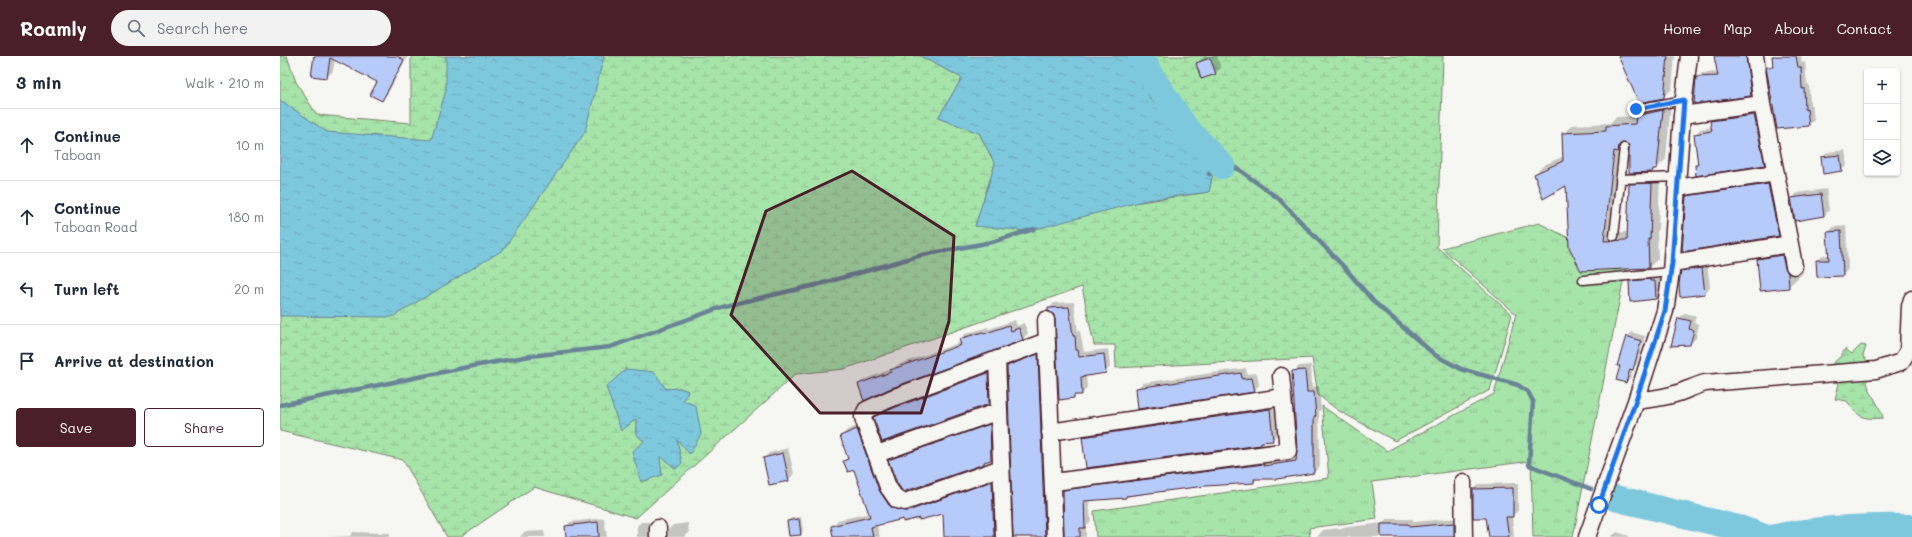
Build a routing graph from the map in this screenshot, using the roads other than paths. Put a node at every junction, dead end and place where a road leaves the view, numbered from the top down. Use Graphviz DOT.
graph roads {
  1 [pos="1689,56"];
  2 [pos="1755,56"];
  3 [pos="1762,104"];
  4 [pos="1683,108"];
  5 [pos="1636,109"];
  6 [pos="1624,148"];
  7 [pos="1776,173"];
  8 [pos="1620,179"];
  9 [pos="1677,183"];
  10 [pos="1614,236"];
  11 [pos="1790,244"];
  12 [pos="1794,266"];
  13 [pos="1672,268"];
  14 [pos="1583,280"];
  15 [pos="1912,299"];
  16 [pos="1046,320"];
  17 [pos="1046,342"];
  18 [pos="997,359"];
  19 [pos="1282,376"];
  20 [pos="1283,397"];
  21 [pos="1636,400"];
  22 [pos="999,411"];
  23 [pos="1050,432"];
  24 [pos="877,454"];
  25 [pos="1001,468"];
  26 [pos="1054,482"];
  27 [pos="1463,482"];
  28 [pos="1004,537"];
  29 [pos="1055,537"];
  30 [pos="1464,537"];
  31 [pos="1587,537"];
  1 -- 4 [label="street"];
  2 -- 3 [label="street"];
  3 -- 4 [label="street"];
  3 -- 7 [label="street"];
  4 -- 5 [label="lane"];
  4 -- 9 [label="street"];
  6 -- 8 [label="lane"];
  7 -- 9 [label="street"];
  7 -- 11 [label="street"];
  8 -- 9 [label="lane"];
  8 -- 10 [label="lane"];
  9 -- 13 [label="street"];
  11 -- 12 [label="street"];
  11 -- 13 [label="street"];
  13 -- 14 [label="lane"];
  13 -- 21 [label="street"];
  15 -- 21 [label="street"];
  16 -- 17 [label="street"];
  17 -- 18 [label="street"];
  17 -- 23 [label="street"];
  18 -- 22 [label="street"];
  18 -- 24 [label="street"];
  19 -- 20 [label="street"];
  20 -- 23 [label="street"];
  20 -- 26 [label="street"];
  21 -- 31 [label="street"];
  22 -- 24 [label="street"];
  22 -- 25 [label="street"];
  23 -- 26 [label="street"];
  24 -- 25 [label="street"];
  25 -- 28 [label="street"];
  26 -- 29 [label="street"];
  27 -- 30 [label="street"];
}
